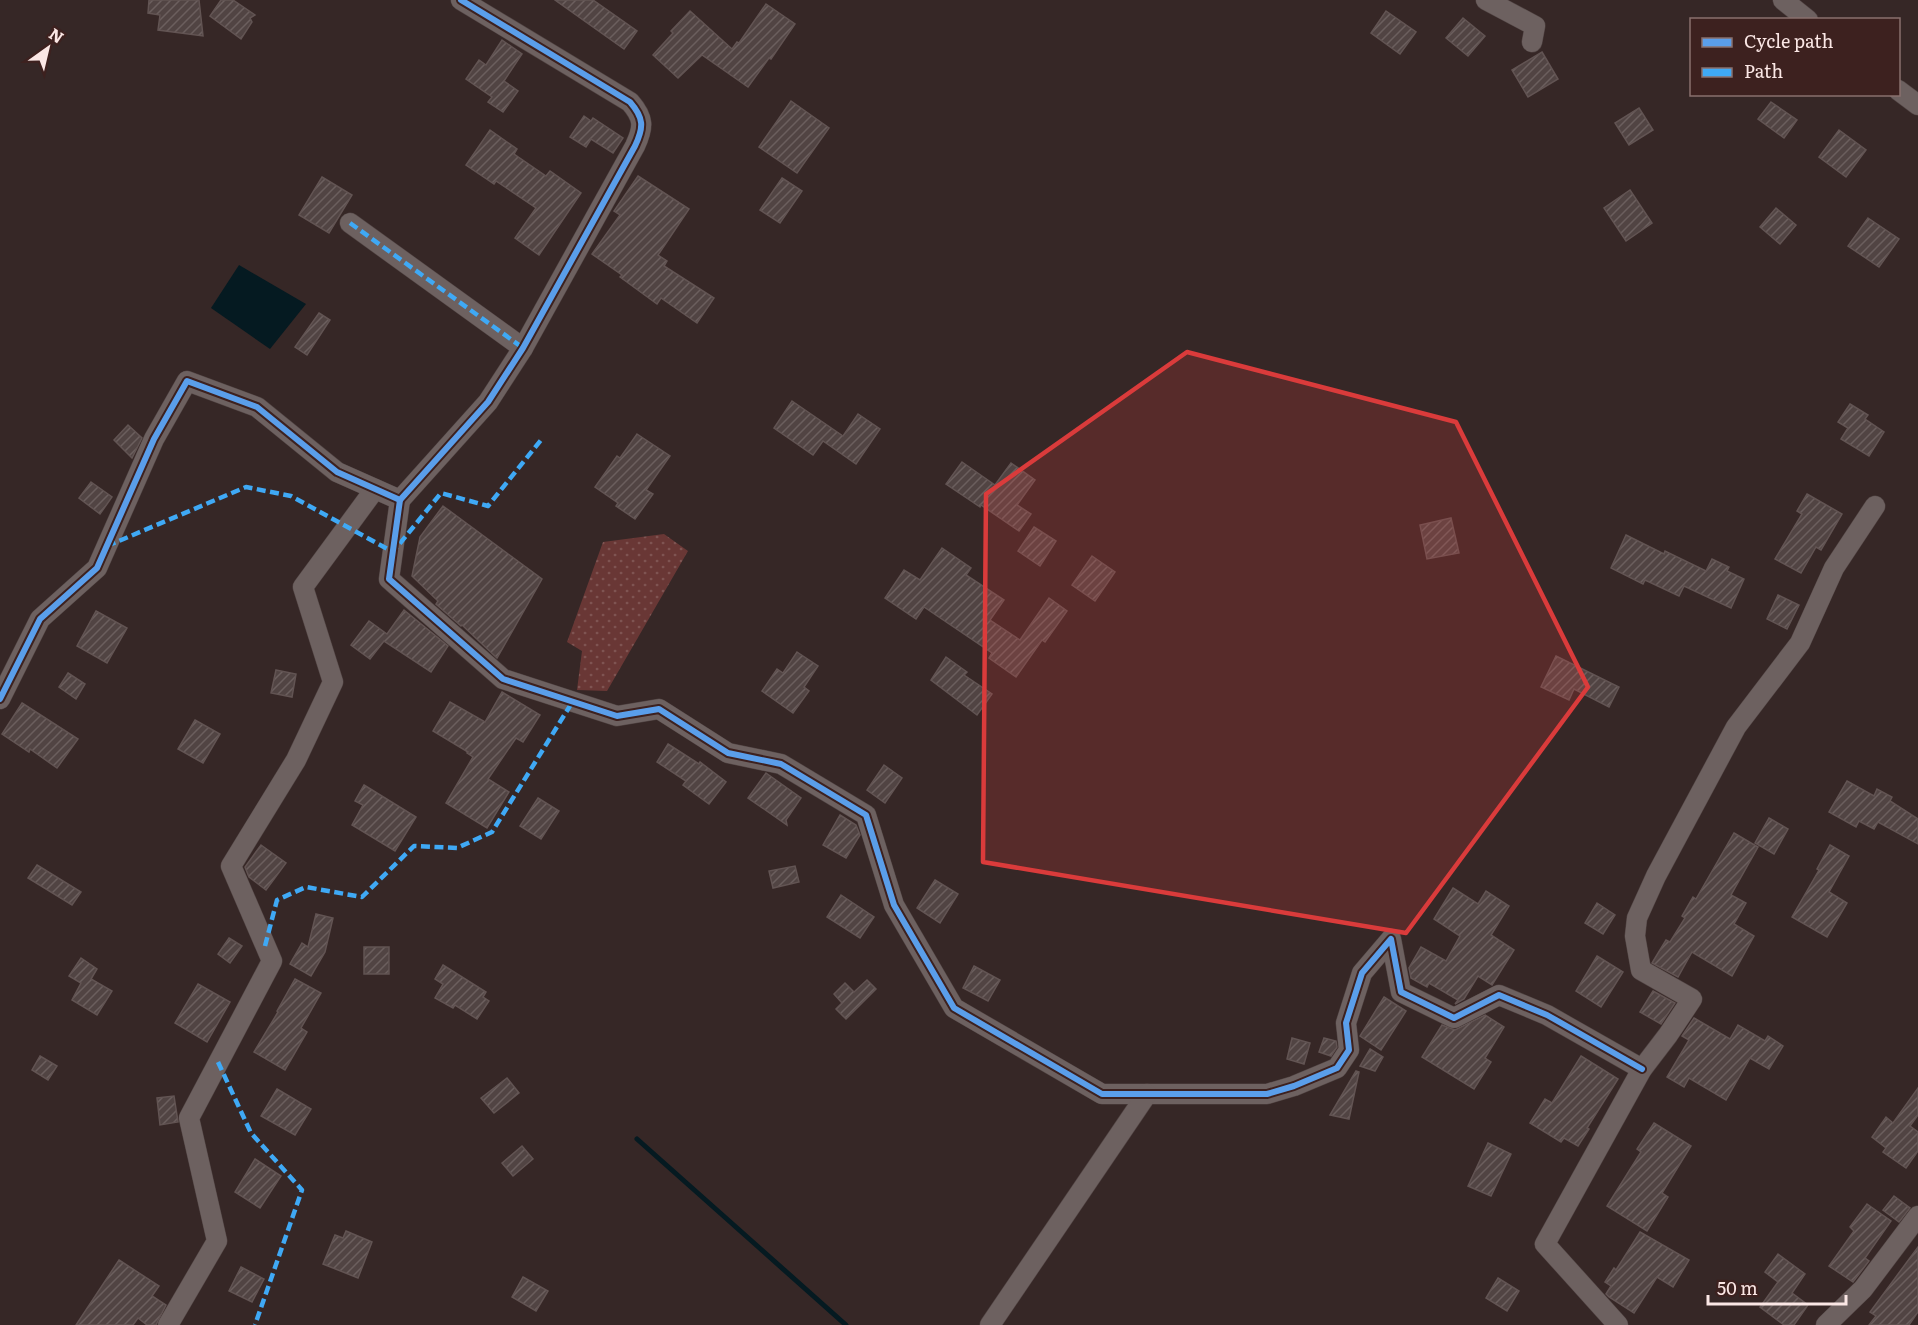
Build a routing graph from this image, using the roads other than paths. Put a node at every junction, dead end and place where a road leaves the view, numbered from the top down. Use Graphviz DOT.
graph roads {
  1 [pos="461,0"];
  2 [pos="1486,0"];
  3 [pos="1783,0"];
  4 [pos="1806,18"];
  5 [pos="1532,42"];
  6 [pos="1900,91"];
  7 [pos="1918,105"];
  8 [pos="350,223"];
  9 [pos="523,348"];
  10 [pos="375,489"];
  11 [pos="400,500"];
  12 [pos="1875,506"];
  13 [pos="0,699"];
  14 [pos="1642,1069"];
  15 [pos="1147,1094"];
  16 [pos="1918,1216"];
  17 [pos="168,1325"];
  18 [pos="990,1325"];
  19 [pos="1618,1325"];
  20 [pos="1826,1325"];
  1 -- 9 [label="street"];
  2 -- 5 [label="street"];
  3 -- 4 [label="street"];
  6 -- 7 [label="street"];
  8 -- 9 [label="street"];
  9 -- 11 [label="street"];
  10 -- 11 [label="street"];
  10 -- 13 [label="street"];
  10 -- 17 [label="street"];
  11 -- 15 [label="street"];
  12 -- 14 [label="street"];
  14 -- 15 [label="street"];
  14 -- 19 [label="street"];
  15 -- 18 [label="street"];
  16 -- 20 [label="street"];
}
